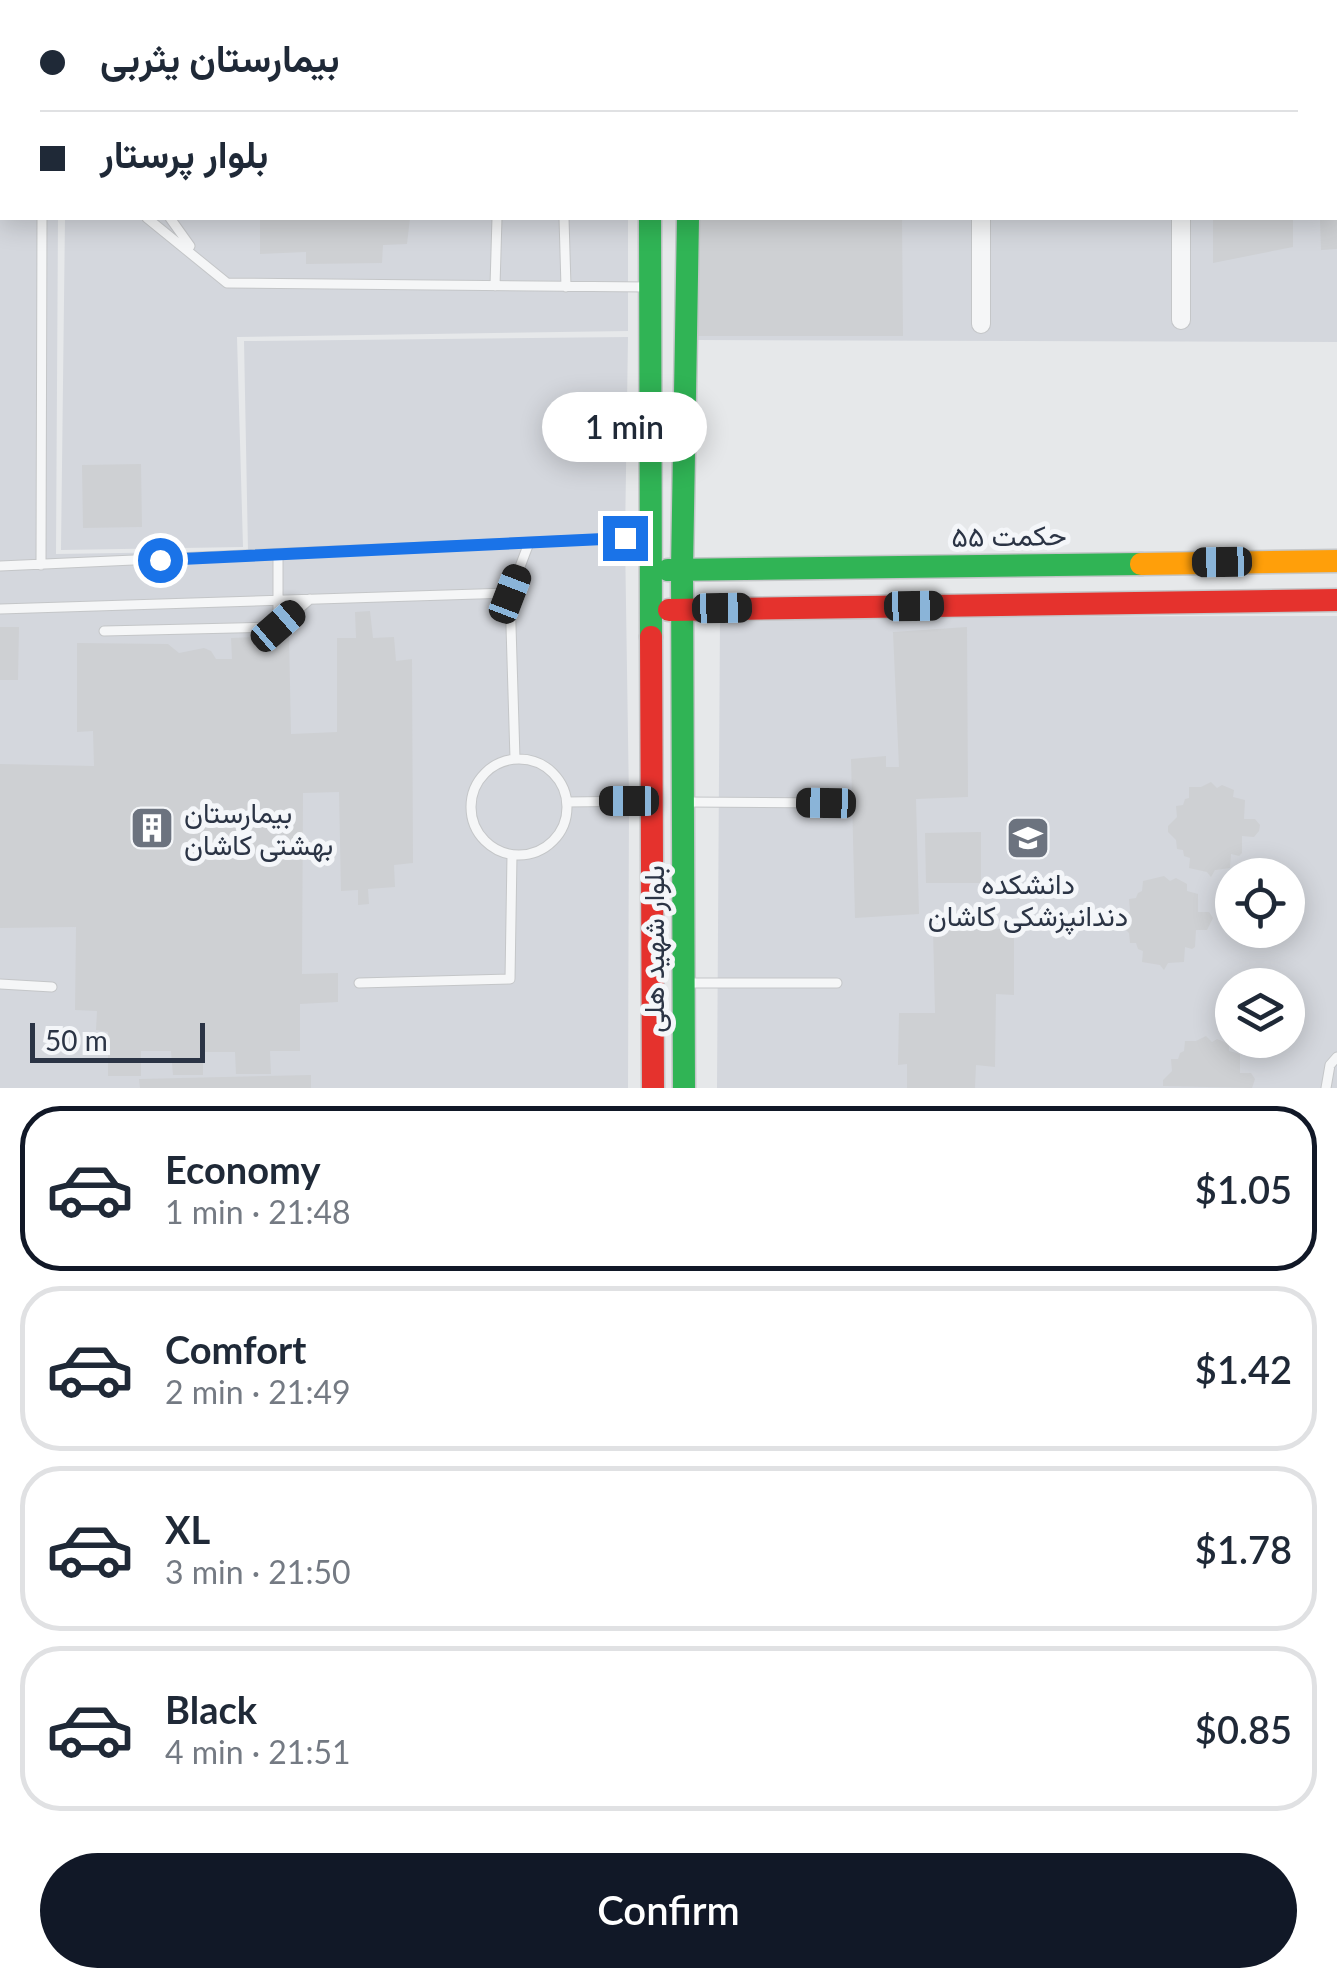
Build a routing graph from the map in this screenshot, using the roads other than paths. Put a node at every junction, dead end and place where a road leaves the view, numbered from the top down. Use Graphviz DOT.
graph roads {
  1 [pos="42,220"];
  2 [pos="149,220"];
  3 [pos="171,220"];
  4 [pos="497,220"];
  5 [pos="564,220"];
  6 [pos="650,220"];
  7 [pos="688,220"];
  8 [pos="981,220"];
  9 [pos="1181,220"];
  10 [pos="227,284"];
  11 [pos="495,286"];
  12 [pos="566,287"];
  13 [pos="650,288"];
  14 [pos="1181,320"];
  15 [pos="981,324"];
  16 [pos="625,538"];
  17 [pos="529,543"];
  18 [pos="278,556"];
  19 [pos="1337,561"];
  20 [pos="41,565"];
  21 [pos="0,566"];
  22 [pos="682,569"];
  23 [pos="651,570"];
  24 [pos="510,594"];
  25 [pos="310,599"];
  26 [pos="278,600"];
  27 [pos="1337,600"];
  28 [pos="0,608"];
  29 [pos="683,609"];
  30 [pos="652,610"];
  31 [pos="278,626"];
  32 [pos="104,631"];
  33 [pos="514,758"];
  34 [pos="653,801"];
  35 [pos="567,802"];
  36 [pos="683,802"];
  37 [pos="826,803"];
  38 [pos="512,855"];
  39 [pos="683,982"];
  40 [pos="359,983"];
  41 [pos="0,984"];
  42 [pos="837,984"];
  43 [pos="52,987"];
  44 [pos="1337,1056"];
  45 [pos="653,1088"];
  46 [pos="684,1088"];
  47 [pos="1326,1088"];
  1 -- 20 [label="lane"];
  2 -- 10 [label="lane"];
  3 -- 10 [label="lane"];
  4 -- 11 [label="lane"];
  5 -- 12 [label="lane"];
  6 -- 13 [label="street, بلوار شهید هلی"];
  7 -- 22 [label="street, بلوار شهید هلی"];
  8 -- 15 [label="street"];
  9 -- 14 [label="street"];
  10 -- 11 [label="lane"];
  11 -- 12 [label="lane"];
  12 -- 13 [label="lane"];
  13 -- 23 [label="street, بلوار شهید هلی"];
  16 -- 17 [label="lane"];
  17 -- 18 [label="lane"];
  17 -- 24 [label="lane"];
  18 -- 20 [label="lane"];
  18 -- 26 [label="lane"];
  19 -- 22 [label="street, حکمت ۵۵"];
  20 -- 21 [label="lane"];
  22 -- 23 [label="street, حکمت ۵۵"];
  22 -- 29 [label="street, بلوار شهید هلی"];
  23 -- 30 [label="street, بلوار شهید هلی"];
  24 -- 25 [label="lane"];
  24 -- 33 [label="lane"];
  25 -- 26 [label="lane"];
  25 -- 31 [label="lane"];
  26 -- 28 [label="lane"];
  26 -- 31 [label="lane"];
  27 -- 29 [label="street"];
  29 -- 30 [label="street"];
  29 -- 36 [label="street, بلوار شهید هلی"];
  30 -- 34 [label="street, بلوار شهید هلی"];
  31 -- 32 [label="lane"];
  33 -- 35 [label="lane"];
  33 -- 38 [label="lane"];
  34 -- 35 [label="lane"];
  34 -- 45 [label="street, بلوار شهید هلی"];
  35 -- 38 [label="lane"];
  36 -- 37 [label="lane"];
  36 -- 39 [label="street, بلوار شهید هلی"];
  38 -- 40 [label="lane"];
  39 -- 42 [label="lane"];
  39 -- 46 [label="street, بلوار شهید هلی"];
  41 -- 43 [label="lane"];
  44 -- 47 [label="lane"];
}
